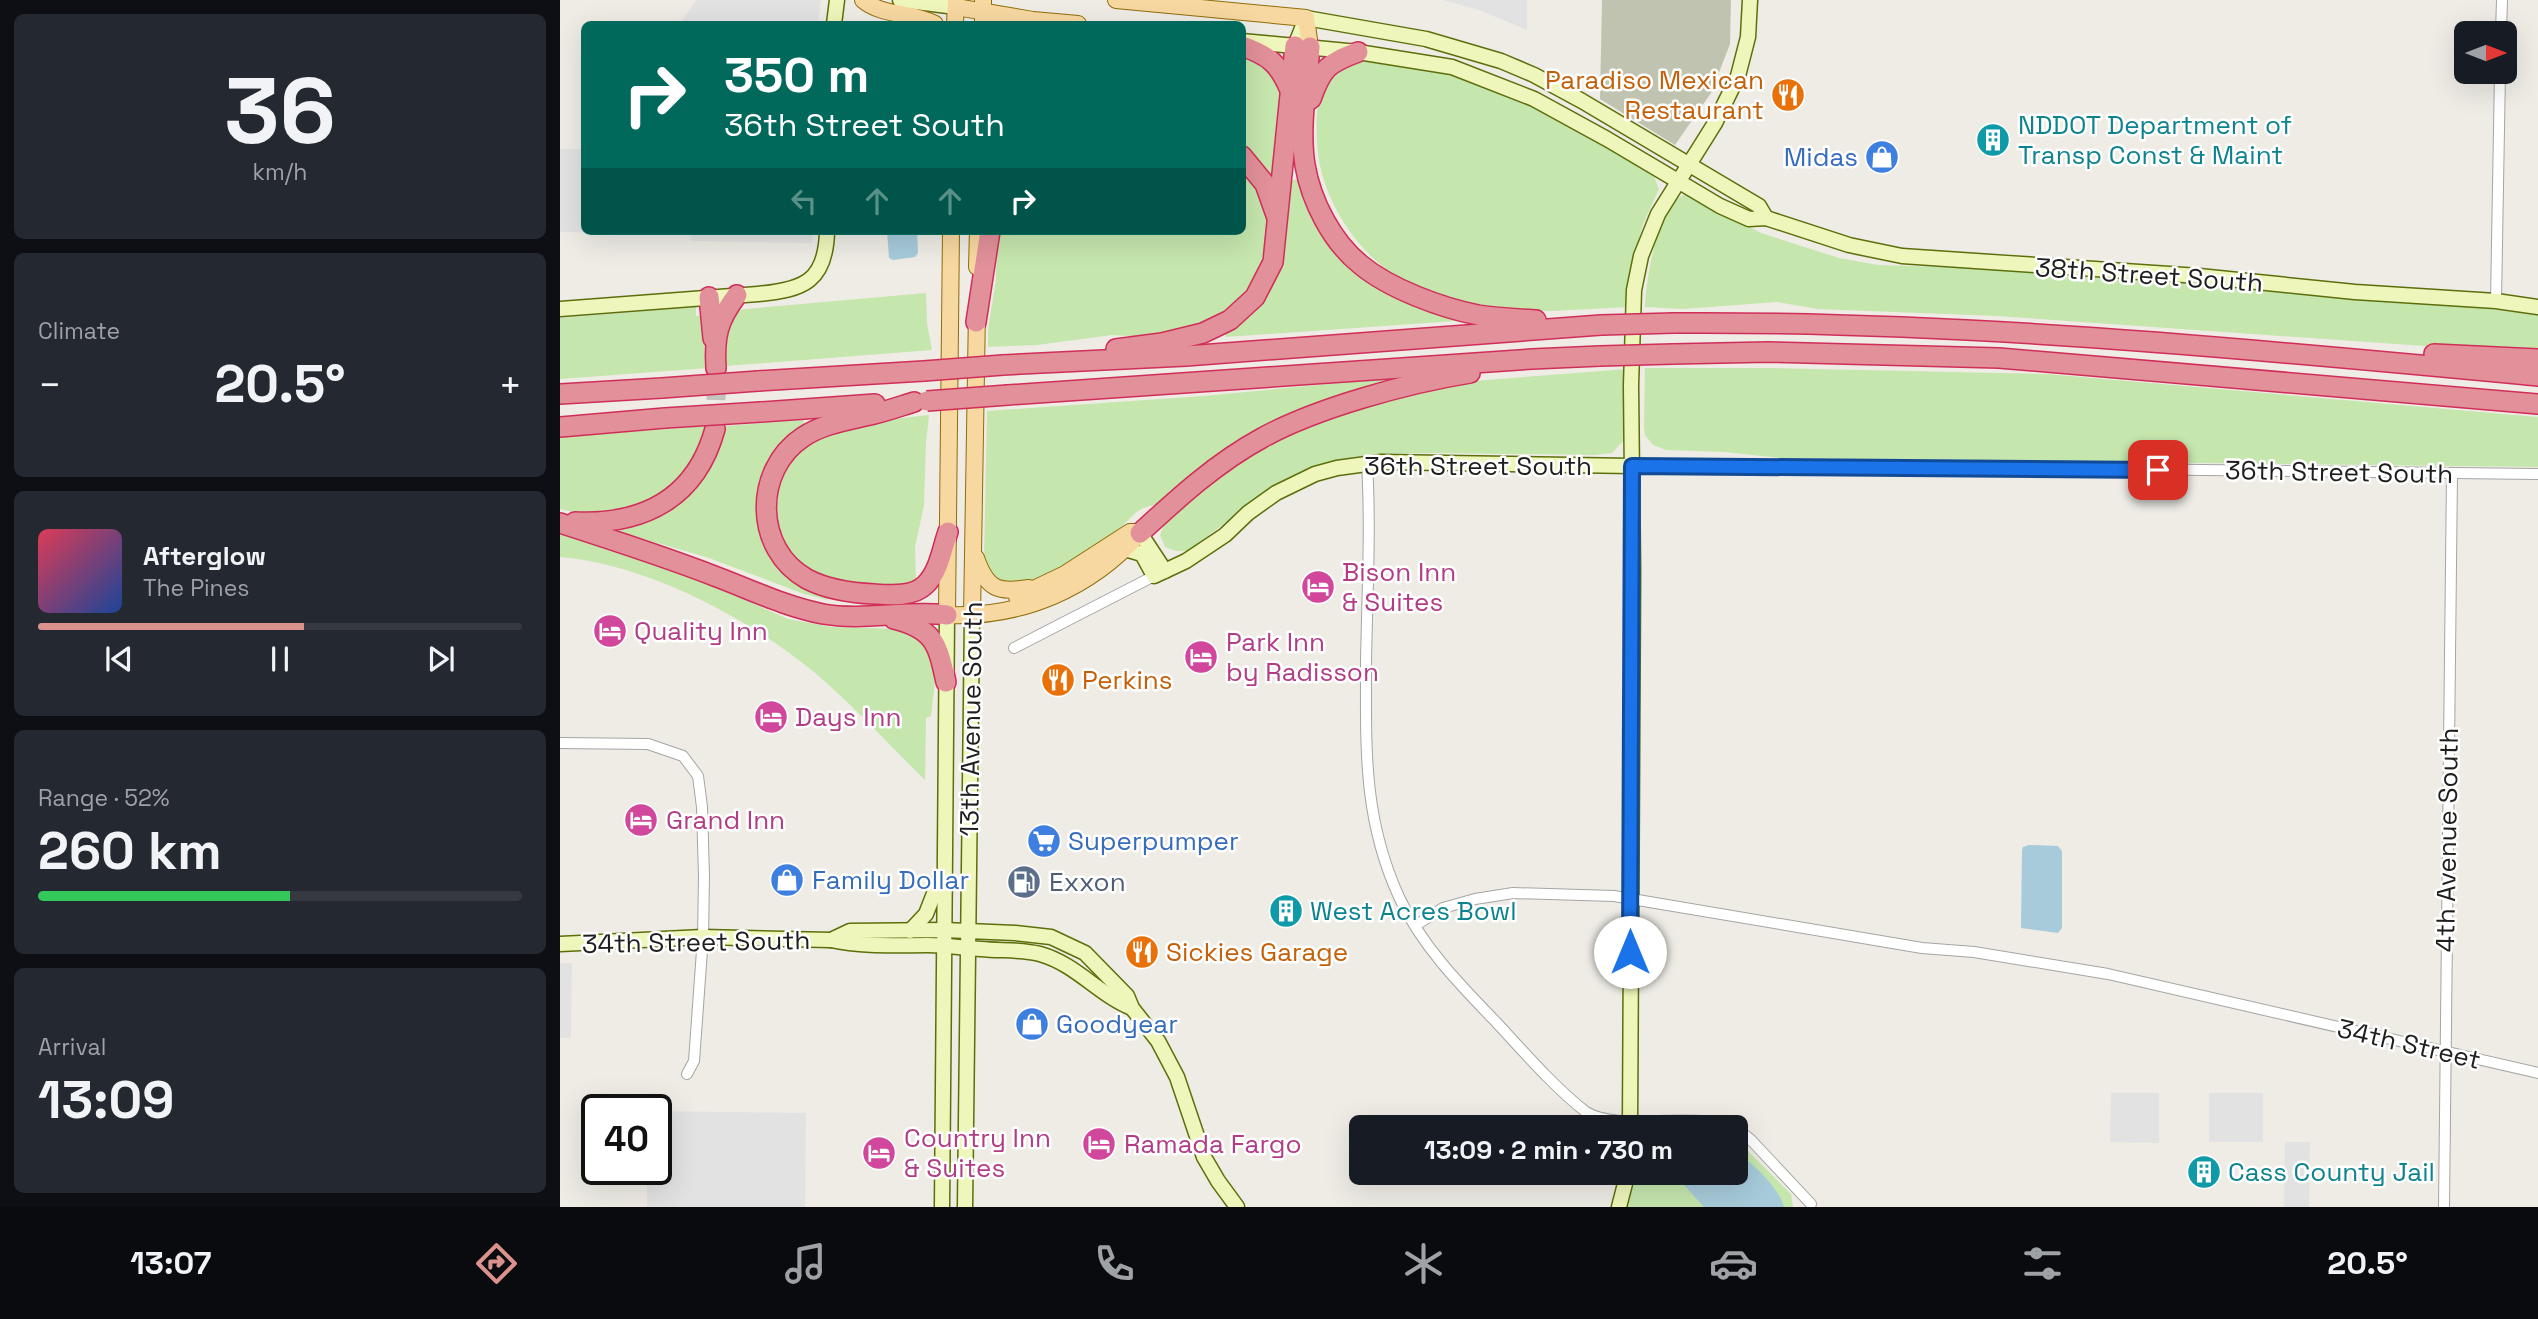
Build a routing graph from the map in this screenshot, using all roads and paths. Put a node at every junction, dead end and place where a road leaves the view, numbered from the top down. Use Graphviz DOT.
graph roads {
  1 [pos="837,0"];
  2 [pos="863,0"];
  3 [pos="901,0"];
  4 [pos="1116,0"];
  5 [pos="1750,0"];
  6 [pos="2502,0"];
  7 [pos="956,4"];
  8 [pos="983,12"];
  9 [pos="1306,18"];
  10 [pos="1033,20"];
  11 [pos="834,21"];
  12 [pos="927,21"];
  13 [pos="1028,21"];
  14 [pos="1044,21"];
  15 [pos="2501,21"];
  16 [pos="1246,43"];
  17 [pos="1246,45"];
  18 [pos="1303,47"];
  19 [pos="1358,52"];
  20 [pos="2500,84"];
  21 [pos="1290,90"];
  22 [pos="1304,120"];
  23 [pos="1246,161"];
  24 [pos="1689,164"];
  25 [pos="1678,182"];
  26 [pos="1766,218"];
  27 [pos="1278,223"];
  28 [pos="827,235"];
  29 [pos="951,235"];
  30 [pos="978,235"];
  31 [pos="989,235"];
  32 [pos="737,295"];
  33 [pos="709,298"];
  34 [pos="2496,301"];
  35 [pos="2538,307"];
  36 [pos="560,309"];
  37 [pos="976,322"];
  38 [pos="1595,325"];
  39 [pos="2269,351"];
  40 [pos="1531,359"];
  41 [pos="2538,359"];
  42 [pos="1062,363"];
  43 [pos="2538,376"];
  44 [pos="560,394"];
  45 [pos="921,401"];
  46 [pos="2538,404"];
  47 [pos="560,427"];
  48 [pos="715,429"];
  49 [pos="1367,463"];
  50 [pos="1632,466"];
  51 [pos="2452,473"];
  52 [pos="2538,474"];
  53 [pos="560,522"];
  54 [pos="948,532"];
  55 [pos="1140,533"];
  56 [pos="973,549"];
  57 [pos="1125,549"];
  58 [pos="1160,573"];
  59 [pos="1046,585"];
  60 [pos="947,610"];
  61 [pos="972,610"];
  62 [pos="880,616"];
  63 [pos="1014,648"];
  64 [pos="946,682"];
  65 [pos="560,743"];
  66 [pos="944,863"];
  67 [pos="1630,899"];
  68 [pos="1416,925"];
  69 [pos="944,930"];
  70 [pos="910,931"];
  71 [pos="968,931"];
  72 [pos="703,937"];
  73 [pos="831,940"];
  74 [pos="560,944"];
  75 [pos="944,946"];
  76 [pos="968,948"];
  77 [pos="1132,1008"];
  78 [pos="2445,1052"];
  79 [pos="2538,1073"];
  80 [pos="687,1074"];
  81 [pos="943,1106"];
  82 [pos="1592,1115"];
  83 [pos="1630,1115"];
  84 [pos="1748,1138"];
  85 [pos="1625,1185"];
  86 [pos="965,1201"];
  87 [pos="1811,1203"];
  88 [pos="942,1207"];
  89 [pos="1237,1207"];
  90 [pos="1619,1207"];
  91 [pos="2444,1207"];
  1 -- 11 [label="street"];
  2 -- 12 [label="main road"];
  3 -- 7 [label="street"];
  4 -- 9 [label="main road, 38th Street South"];
  5 -- 24 [label="street"];
  6 -- 15 [label="street"];
  7 -- 8 [label="main road"];
  8 -- 10 [label="main road"];
  9 -- 18 [label="main road"];
  9 -- 24 [label="street, 38th Street South"];
  10 -- 13 [label="main road"];
  10 -- 14 [label="main road"];
  16 -- 18 [label="street, 38th Street South"];
  17 -- 21 [label="highway"];
  18 -- 19 [label="street, 38th Street South"];
  18 -- 21 [label="highway"];
  18 -- 22 [label="highway"];
  19 -- 22 [label="highway"];
  19 -- 25 [label="street, 38th Street South"];
  20 -- 34 [label="street"];
  21 -- 27 [label="highway"];
  22 -- 38 [label="highway"];
  23 -- 27 [label="highway"];
  24 -- 25 [label="street"];
  24 -- 26 [label="street, 38th Street South"];
  25 -- 26 [label="street, 38th Street South"];
  25 -- 50 [label="street"];
  26 -- 34 [label="street, 38th Street South"];
  27 -- 42 [label="highway"];
  28 -- 32 [label="street"];
  29 -- 54 [label="main road, 13th Avenue South"];
  30 -- 37 [label="main road, 13th Avenue South"];
  31 -- 37 [label="highway"];
  32 -- 33 [label="street"];
  32 -- 33 [label="highway"];
  33 -- 36 [label="street"];
  34 -- 35 [label="street, 38th Street South"];
  37 -- 56 [label="main road, 13th Avenue South"];
  38 -- 39 [label="highway, bridge"];
  38 -- 42 [label="highway"];
  39 -- 41 [label="highway"];
  39 -- 43 [label="highway"];
  40 -- 45 [label="highway, bridge"];
  40 -- 46 [label="highway, bridge"];
  40 -- 55 [label="highway"];
  42 -- 44 [label="highway, bridge"];
  45 -- 47 [label="highway, bridge"];
  45 -- 54 [label="highway"];
  48 -- 53 [label="highway"];
  49 -- 50 [label="street, 36th Street South"];
  49 -- 58 [label="street, 36th Street South"];
  49 -- 68 [label="street"];
  50 -- 51 [label="street, 36th Street South"];
  50 -- 67 [label="street"];
  51 -- 52 [label="street, 36th Street South"];
  51 -- 78 [label="street, 4th Avenue South"];
  53 -- 62 [label="highway"];
  54 -- 60 [label="main road, 13th Avenue South"];
  55 -- 57 [label="main road"];
  55 -- 58 [label="street"];
  55 -- 59 [label="main road"];
  56 -- 59 [label="main road"];
  56 -- 61 [label="main road, 13th Avenue South"];
  57 -- 58 [label="street"];
  57 -- 61 [label="main road"];
  58 -- 63 [label="street, 36th Street South"];
  59 -- 61 [label="main road"];
  60 -- 61 [label="main road"];
  60 -- 62 [label="highway"];
  60 -- 64 [label="street, 13th Avenue South"];
  61 -- 71 [label="street, 13th Avenue South"];
  62 -- 64 [label="highway"];
  64 -- 66 [label="street, 13th Avenue South"];
  65 -- 72 [label="street"];
  66 -- 69 [label="street, 13th Avenue South"];
  66 -- 70 [label="street"];
  67 -- 68 [label="street"];
  67 -- 78 [label="street, 34th Street"];
  67 -- 83 [label="street"];
  68 -- 82 [label="street"];
  69 -- 70 [label="street, 34th Street South"];
  69 -- 71 [label="street, 34th Street South"];
  69 -- 75 [label="street, 13th Avenue South"];
  70 -- 73 [label="street, 34th Street South"];
  71 -- 76 [label="street, 13th Avenue South"];
  71 -- 77 [label="street, 34th Street South"];
  72 -- 73 [label="street, 34th Street South"];
  72 -- 74 [label="street, 34th Street South"];
  72 -- 80 [label="street"];
  73 -- 75 [label="street, 34th Street South"];
  75 -- 76 [label="street, 34th Street South"];
  75 -- 81 [label="street, 13th Avenue South"];
  76 -- 77 [label="street, 34th Street South"];
  76 -- 86 [label="street, 13th Avenue South"];
  77 -- 89 [label="street, 34th Street South"];
  78 -- 79 [label="street, 34th Street"];
  78 -- 91 [label="street, 4th Avenue South"];
  81 -- 86 [label="street"];
  81 -- 88 [label="street, 13th Avenue South"];
  84 -- 87 [label="street"];
  85 -- 90 [label="street"];
}
